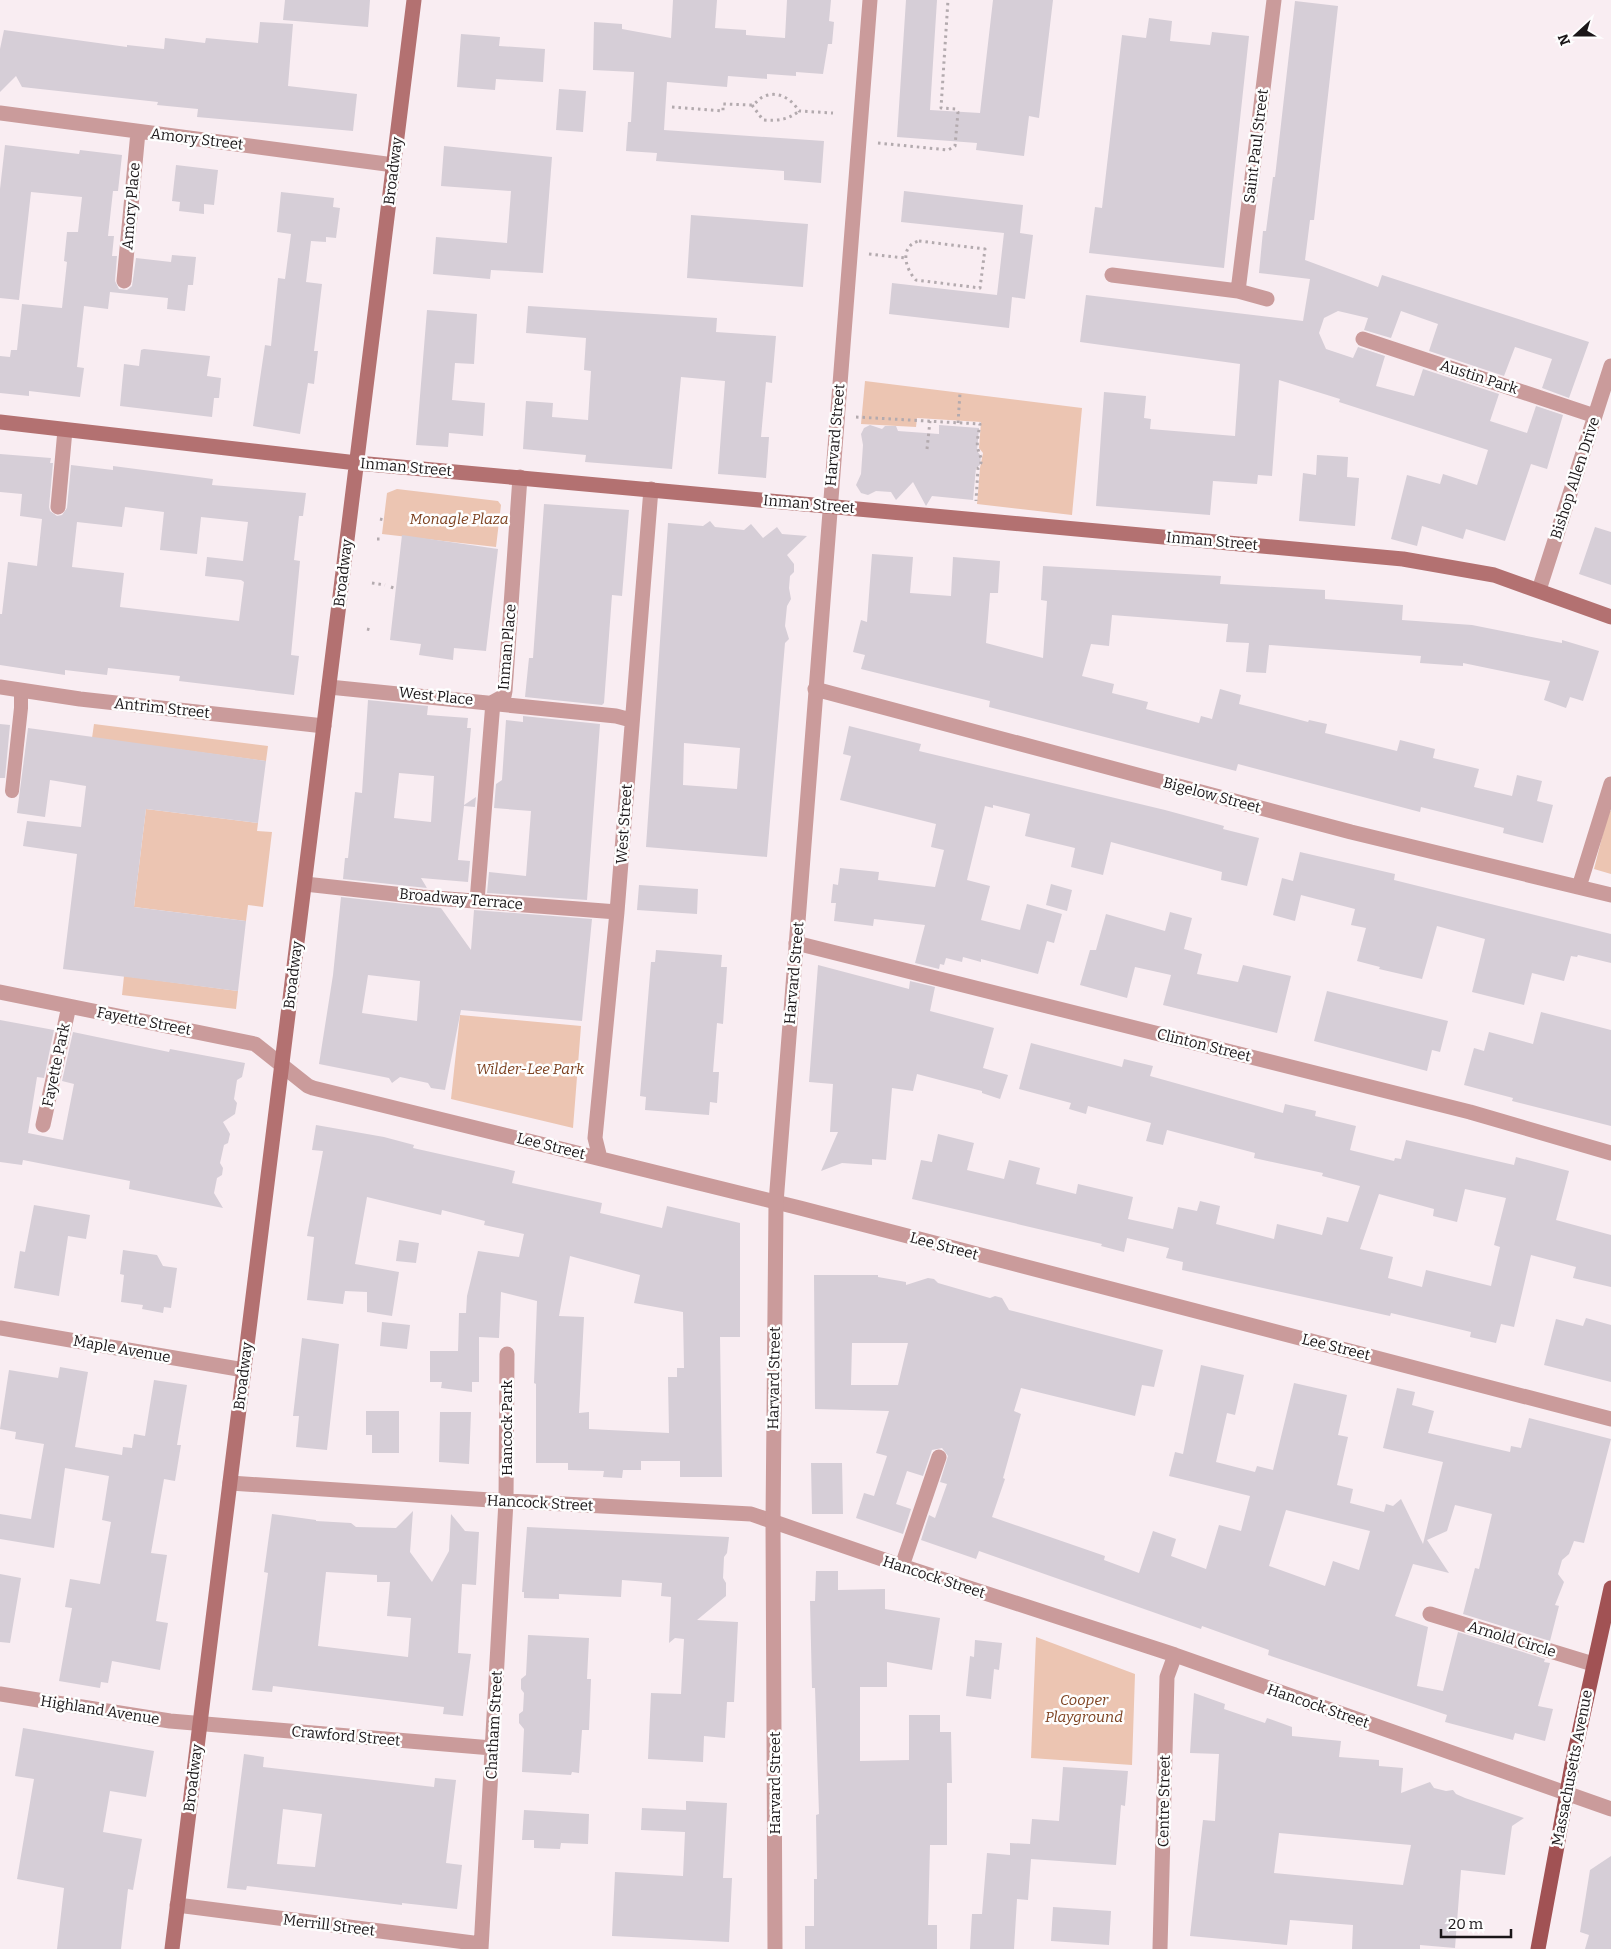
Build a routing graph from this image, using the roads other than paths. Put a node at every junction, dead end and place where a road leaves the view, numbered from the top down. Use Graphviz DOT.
graph roads {
  1 [pos="414,0"];
  2 [pos="870,0"];
  3 [pos="1274,0"];
  4 [pos="0,113"];
  5 [pos="138,132"];
  6 [pos="394,165"];
  7 [pos="1112,275"];
  8 [pos="124,281"];
  9 [pos="1238,291"];
  10 [pos="1267,299"];
  11 [pos="1363,339"];
  12 [pos="1611,366"];
  13 [pos="1595,416"];
  14 [pos="0,422"];
  15 [pos="65,430"];
  16 [pos="357,463"];
  17 [pos="520,477"];
  18 [pos="652,489"];
  19 [pos="830,506"];
  20 [pos="58,507"];
  21 [pos="1539,590"];
  22 [pos="1611,617"];
  23 [pos="0,687"];
  24 [pos="329,687"];
  25 [pos="815,689"];
  26 [pos="21,690"];
  27 [pos="493,702"];
  28 [pos="631,720"];
  29 [pos="324,726"];
  30 [pos="1611,784"];
  31 [pos="12,791"];
  32 [pos="304,884"];
  33 [pos="1579,887"];
  34 [pos="1611,895"];
  35 [pos="477,901"];
  36 [pos="617,912"];
  37 [pos="796,943"];
  38 [pos="0,992"];
  39 [pos="69,1006"];
  40 [pos="282,1066"];
  41 [pos="43,1125"];
  42 [pos="1611,1152"];
  43 [pos="600,1158"];
  44 [pos="776,1203"];
  45 [pos="0,1328"];
  46 [pos="507,1354"];
  47 [pos="244,1370"];
  48 [pos="1611,1418"];
  49 [pos="939,1457"];
  50 [pos="230,1483"];
  51 [pos="506,1502"];
  52 [pos="773,1521"];
  53 [pos="902,1566"];
  54 [pos="1611,1588"];
  55 [pos="1430,1614"];
  56 [pos="1175,1655"];
  57 [pos="1593,1664"];
  58 [pos="0,1694"];
  59 [pos="200,1725"];
  60 [pos="492,1748"];
  61 [pos="1567,1795"];
  62 [pos="1611,1809"];
  63 [pos="177,1905"];
  64 [pos="481,1947"];
  65 [pos="172,1949"];
  66 [pos="775,1949"];
  67 [pos="1160,1949"];
  68 [pos="1538,1949"];
  1 -- 6 [label="main road, Broadway"];
  2 -- 19 [label="street, Harvard Street"];
  3 -- 9 [label="street, Saint Paul Street"];
  4 -- 5 [label="street, Amory Street"];
  5 -- 6 [label="street, Amory Street"];
  5 -- 8 [label="street, Amory Place"];
  6 -- 16 [label="main road, Broadway"];
  7 -- 9 [label="street"];
  9 -- 10 [label="street"];
  11 -- 13 [label="street, Austin Park"];
  12 -- 13 [label="street, Bishop Allen Drive"];
  13 -- 21 [label="street, Bishop Allen Drive"];
  14 -- 15 [label="main road, Inman Street"];
  15 -- 16 [label="main road, Inman Street"];
  15 -- 20 [label="street"];
  16 -- 17 [label="main road, Inman Street"];
  16 -- 24 [label="main road, Broadway"];
  17 -- 18 [label="main road, Inman Street"];
  17 -- 27 [label="street, Inman Place"];
  18 -- 19 [label="main road, Inman Street"];
  18 -- 28 [label="street, West Street"];
  19 -- 21 [label="main road, Inman Street"];
  19 -- 25 [label="street, Harvard Street"];
  21 -- 22 [label="main road, Inman Street"];
  23 -- 26 [label="street, Antrim Street"];
  24 -- 27 [label="street, West Place"];
  24 -- 29 [label="main road, Broadway"];
  25 -- 33 [label="street, Bigelow Street"];
  25 -- 37 [label="street, Harvard Street"];
  26 -- 29 [label="street, Antrim Street"];
  26 -- 31 [label="street"];
  27 -- 28 [label="street, West Place"];
  27 -- 35 [label="street, Inman Place"];
  28 -- 36 [label="street, West Street"];
  29 -- 32 [label="main road, Broadway"];
  30 -- 33 [label="street"];
  32 -- 35 [label="street, Broadway Terrace"];
  32 -- 40 [label="main road, Broadway"];
  33 -- 34 [label="street, Bigelow Street"];
  35 -- 36 [label="street, Broadway Terrace"];
  36 -- 43 [label="street, West Street"];
  37 -- 42 [label="street, Clinton Street"];
  37 -- 44 [label="street, Harvard Street"];
  38 -- 39 [label="street, Fayette Street"];
  39 -- 40 [label="street, Fayette Street"];
  39 -- 41 [label="street, Fayette Park"];
  40 -- 43 [label="street, Lee Street"];
  40 -- 47 [label="main road, Broadway"];
  43 -- 44 [label="street, Lee Street"];
  44 -- 48 [label="street, Lee Street"];
  44 -- 52 [label="street, Harvard Street"];
  45 -- 47 [label="street, Maple Avenue"];
  46 -- 51 [label="street, Hancock Park"];
  47 -- 50 [label="main road, Broadway"];
  49 -- 53 [label="street"];
  50 -- 51 [label="street, Hancock Street"];
  50 -- 59 [label="main road, Broadway"];
  51 -- 52 [label="street, Hancock Street"];
  51 -- 60 [label="street, Chatham Street"];
  52 -- 53 [label="street, Hancock Street"];
  52 -- 66 [label="street, Harvard Street"];
  53 -- 56 [label="street, Hancock Street"];
  54 -- 57 [label="main road, Massachusetts Avenue"];
  55 -- 57 [label="street, Arnold Circle"];
  56 -- 61 [label="street, Hancock Street"];
  56 -- 67 [label="street, Centre Street"];
  57 -- 61 [label="main road, Massachusetts Avenue"];
  58 -- 59 [label="street, Highland Avenue"];
  59 -- 60 [label="street, Crawford Street"];
  59 -- 63 [label="main road, Broadway"];
  60 -- 64 [label="street, Chatham Street"];
  61 -- 62 [label="street, Hancock Street"];
  61 -- 68 [label="main road, Massachusetts Avenue"];
  63 -- 64 [label="street, Merrill Street"];
  63 -- 65 [label="main road, Broadway"];
}
